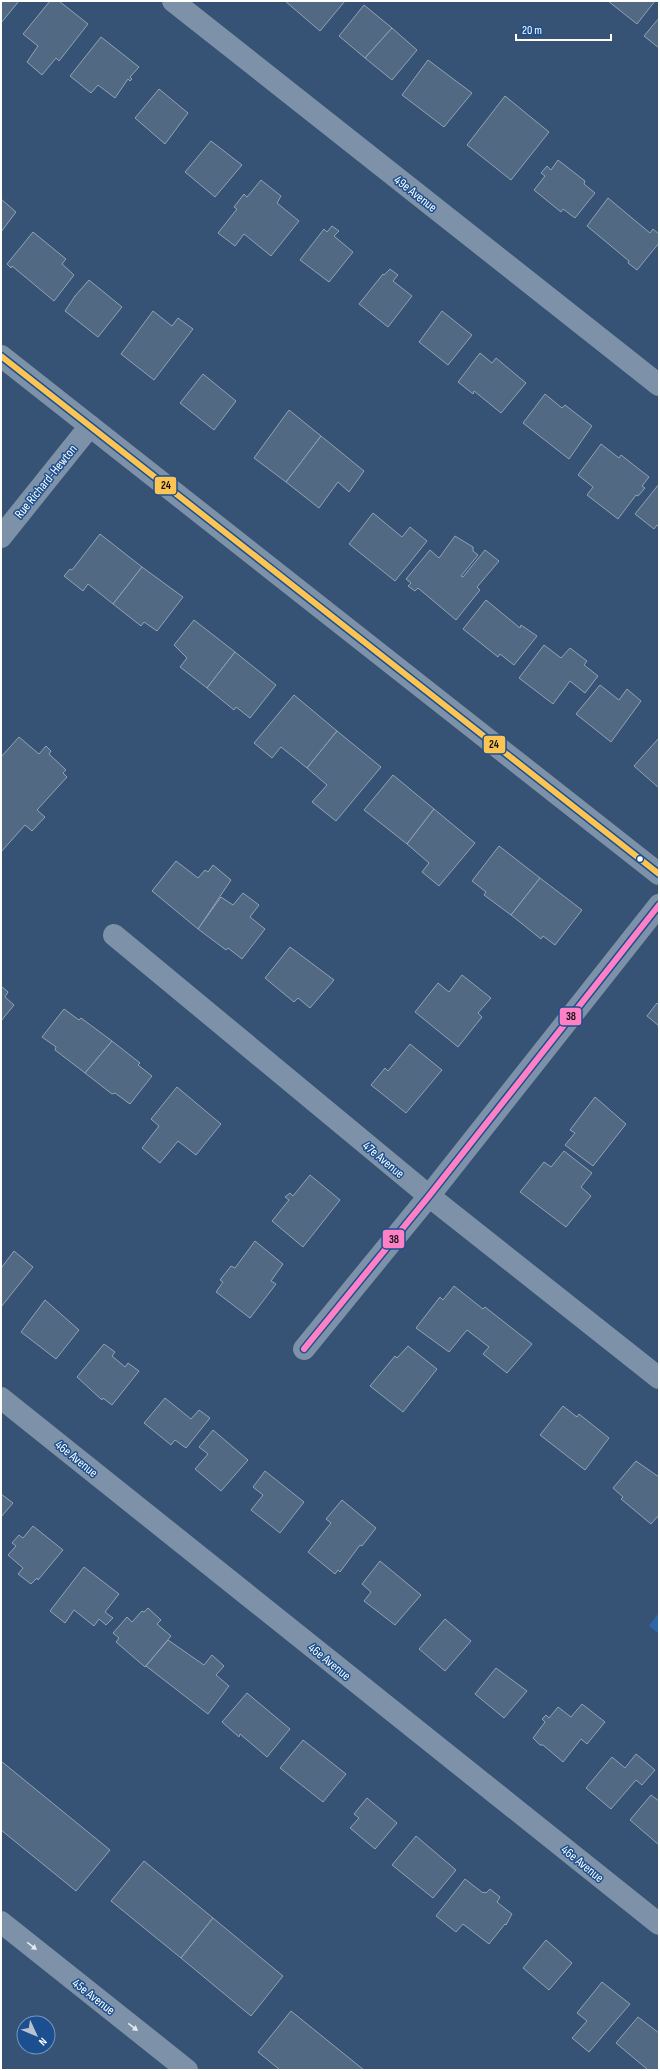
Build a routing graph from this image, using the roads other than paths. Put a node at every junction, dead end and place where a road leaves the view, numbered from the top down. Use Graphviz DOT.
graph roads {
  1 [pos="173,1"];
  2 [pos="1,356"];
  3 [pos="659,385"];
  4 [pos="90,426"];
  5 [pos="1,537"];
  6 [pos="659,874"];
  7 [pos="659,905"];
  8 [pos="114,935"];
  9 [pos="429,1196"];
  10 [pos="304,1349"];
  11 [pos="659,1378"];
  12 [pos="1,1398"];
  13 [pos="1,1922"];
  14 [pos="659,1924"];
  15 [pos="188,2070"];
  1 -- 3 [label="street, 49e Avenue"];
  2 -- 4 [label="street"];
  4 -- 5 [label="street, Rue Richard-Hewton"];
  4 -- 6 [label="street"];
  7 -- 9 [label="street"];
  8 -- 9 [label="street, 47e Avenue"];
  9 -- 10 [label="street"];
  9 -- 11 [label="street, 47e Avenue"];
  12 -- 14 [label="street, 46e Avenue"];
  13 -- 15 [label="street, 45e Avenue, one-way"];
}
